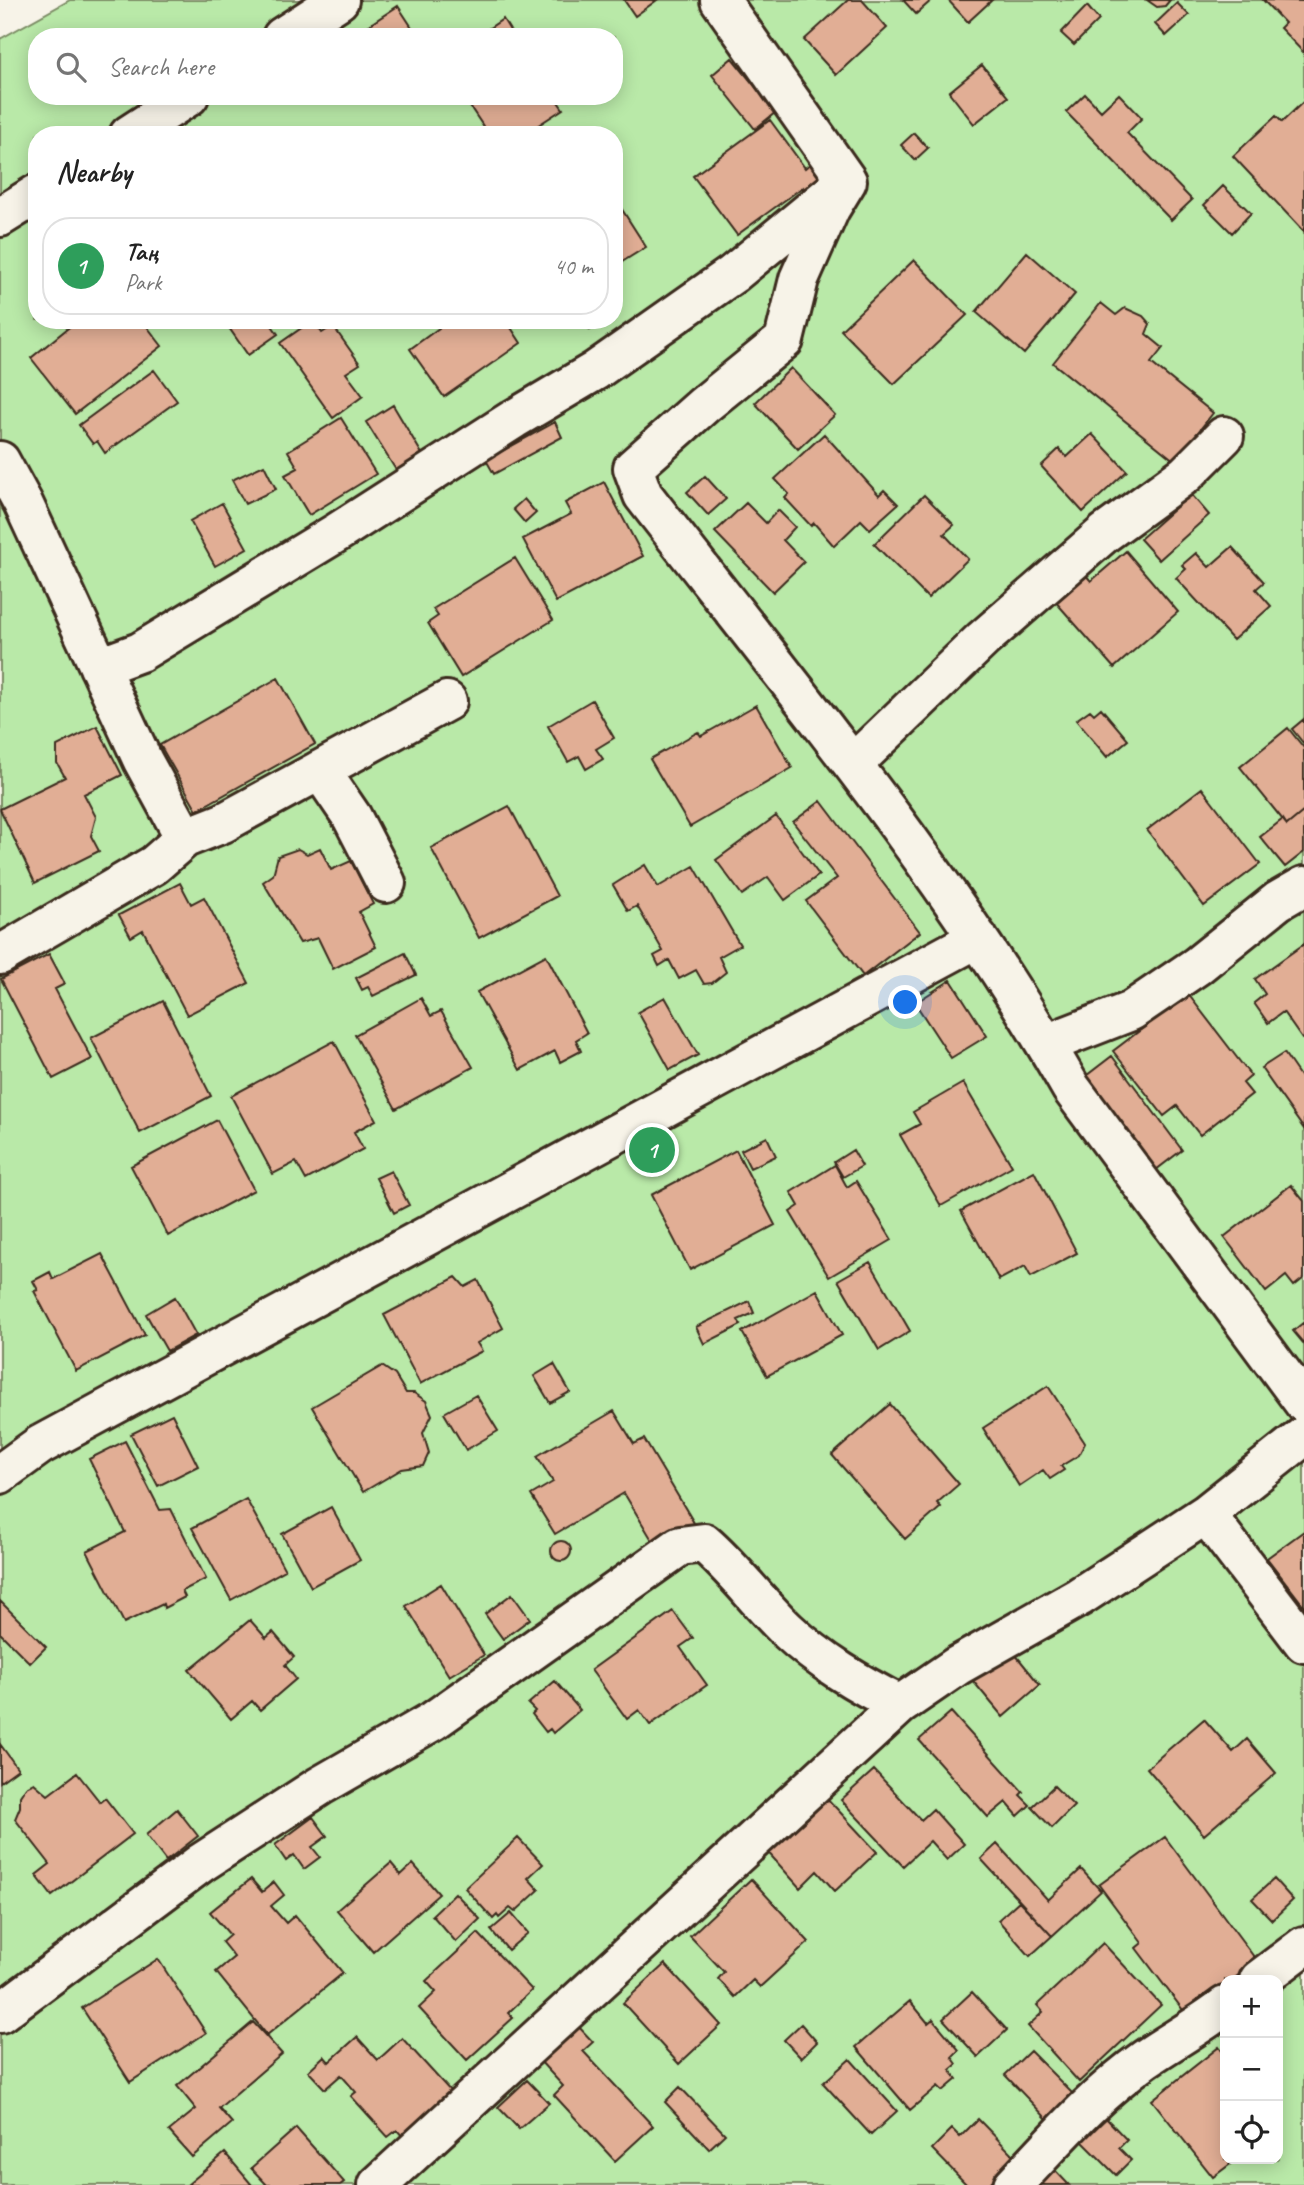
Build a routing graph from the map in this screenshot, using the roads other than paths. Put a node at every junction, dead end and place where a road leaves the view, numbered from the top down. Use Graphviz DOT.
graph roads {
  1 [pos="338,0"];
  2 [pos="720,0"];
  3 [pos="296,28"];
  4 [pos="175,105"];
  5 [pos="143,126"];
  6 [pos="847,181"];
  7 [pos="28,200"];
  8 [pos="0,217"];
  9 [pos="1224,436"];
  10 [pos="0,461"];
  11 [pos="99,667"];
  12 [pos="447,701"];
  13 [pos="853,764"];
  14 [pos="320,770"];
  15 [pos="185,838"];
  16 [pos="386,883"];
  17 [pos="1304,886"];
  18 [pos="978,938"];
  19 [pos="0,955"];
  20 [pos="1046,1044"];
  21 [pos="1304,1403"];
  22 [pos="1304,1436"];
  23 [pos="0,1474"];
  24 [pos="1206,1514"];
  25 [pos="1304,1643"];
  26 [pos="901,1705"];
  27 [pos="1304,1947"];
  28 [pos="1266,1975"];
  29 [pos="1220,2010"];
  30 [pos="0,2013"];
  31 [pos="378,2185"];
  32 [pos="1013,2185"];
  1 -- 3 [label="street"];
  2 -- 6 [label="street"];
  4 -- 5 [label="street"];
  6 -- 11 [label="street"];
  6 -- 13 [label="street"];
  7 -- 8 [label="street"];
  9 -- 13 [label="street"];
  10 -- 11 [label="street"];
  11 -- 15 [label="street"];
  12 -- 14 [label="street"];
  13 -- 18 [label="street"];
  14 -- 15 [label="street"];
  14 -- 16 [label="street"];
  15 -- 19 [label="street"];
  17 -- 20 [label="street"];
  18 -- 20 [label="street"];
  18 -- 23 [label="street"];
  20 -- 21 [label="street"];
  22 -- 24 [label="street"];
  24 -- 25 [label="street"];
  24 -- 26 [label="street"];
  26 -- 30 [label="street"];
  26 -- 31 [label="street"];
  27 -- 28 [label="street"];
  29 -- 32 [label="street"];
}
